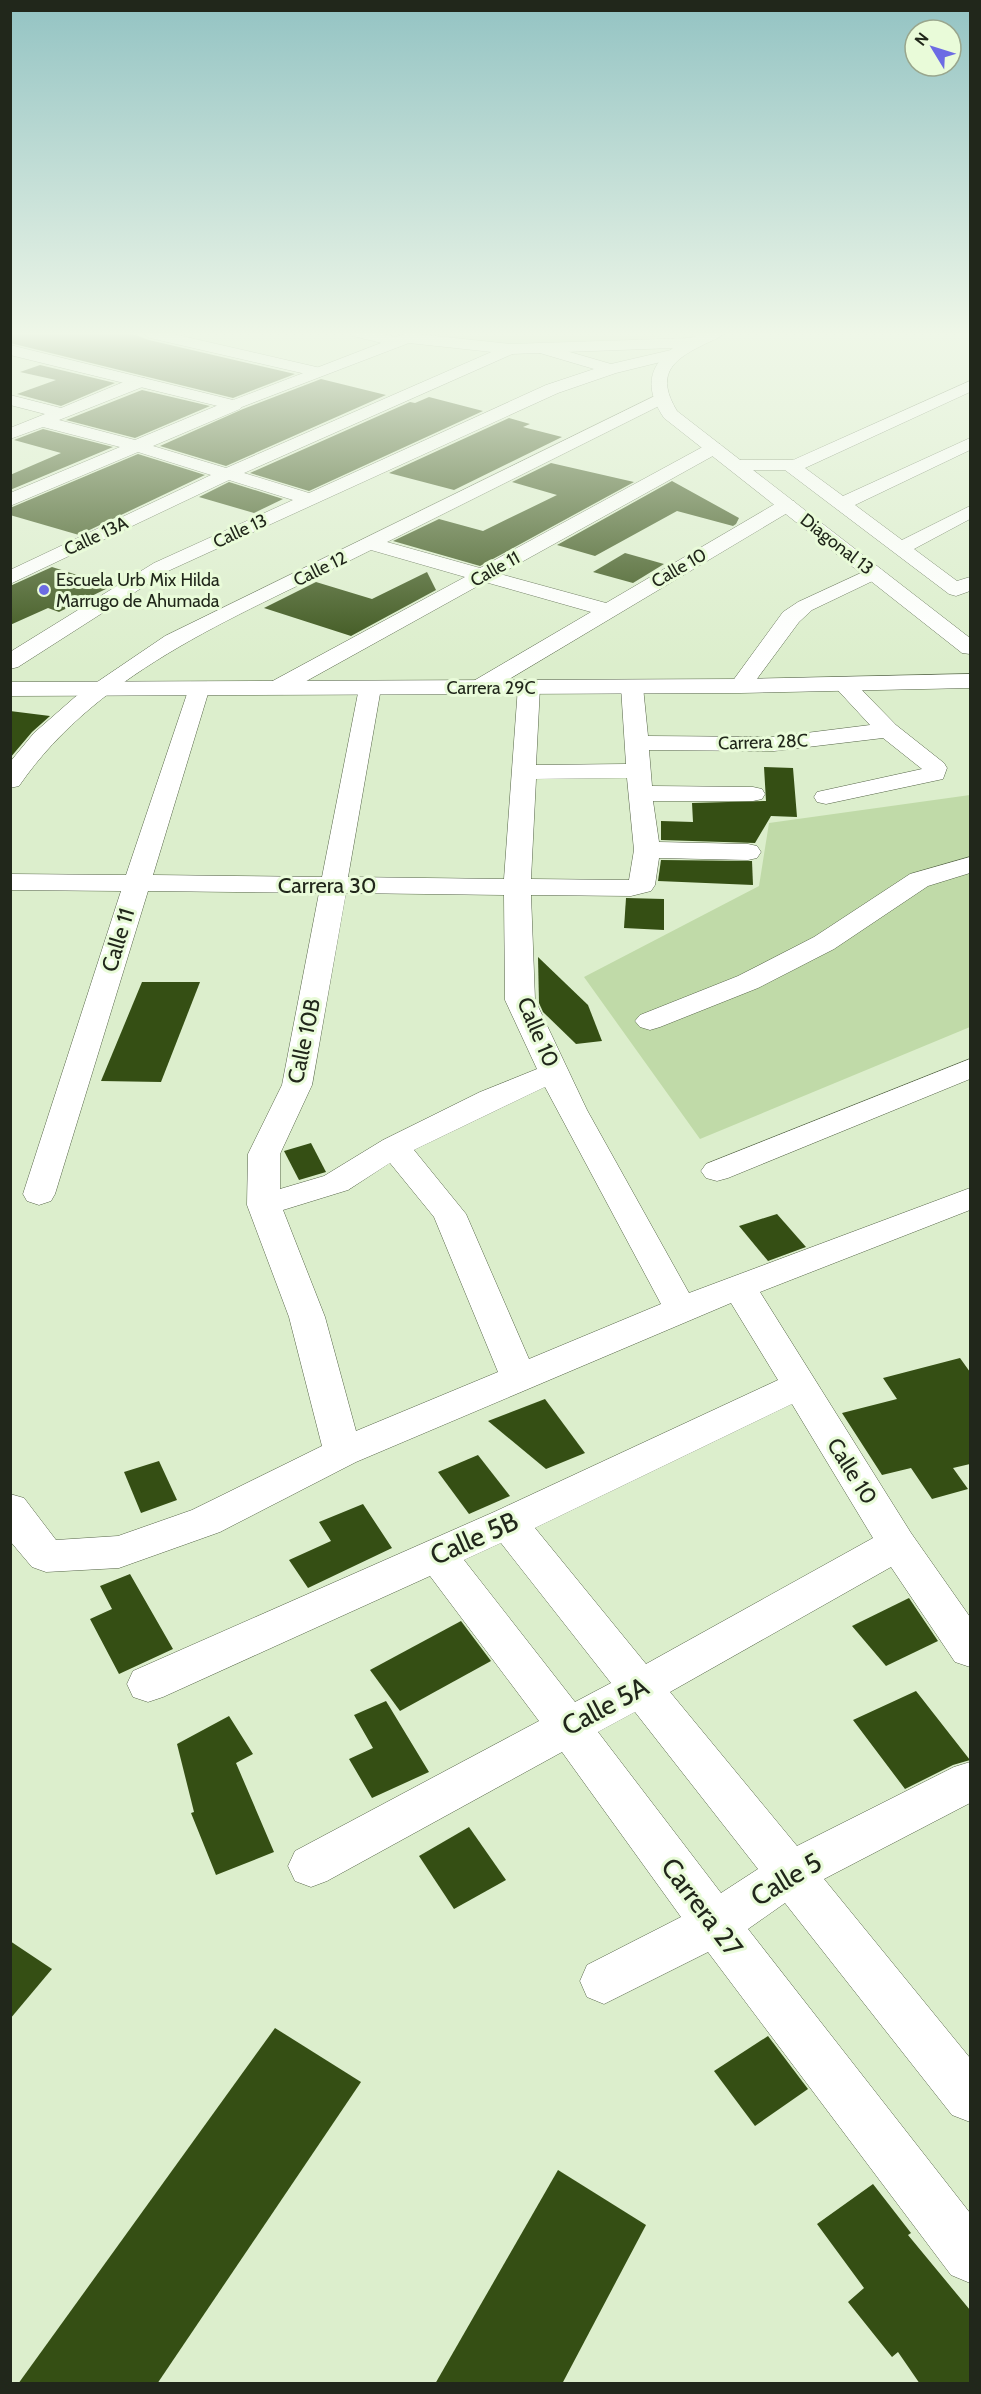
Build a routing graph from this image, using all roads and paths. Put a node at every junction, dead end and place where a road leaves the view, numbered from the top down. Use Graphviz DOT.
graph roads {
  1 [pos="131,445"];
  2 [pos="139,445"];
  3 [pos="293,445"];
  4 [pos="428,445"];
  5 [pos="568,445"];
  6 [pos="710,445"];
  7 [pos="840,445"];
  8 [pos="966,445"];
  9 [pos="136,446"];
  10 [pos="714,448"];
  11 [pos="735,465"];
  12 [pos="795,465"];
  13 [pos="225,475"];
  14 [pos="309,499"];
  15 [pos="10,500"];
  16 [pos="787,505"];
  17 [pos="840,505"];
  18 [pos="970,512"];
  19 [pos="371,544"];
  20 [pos="899,549"];
  21 [pos="15,571"];
  22 [pos="874,573"];
  23 [pos="484,576"];
  24 [pos="970,583"];
  25 [pos="606,610"];
  26 [pos="970,648"];
  27 [pos="10,662"];
  28 [pos="970,681"];
  29 [pos="844,685"];
  30 [pos="740,686"];
  31 [pos="99,687"];
  32 [pos="199,687"];
  33 [pos="529,687"];
  34 [pos="632,687"];
  35 [pos="370,688"];
  36 [pos="478,688"];
  37 [pos="10,689"];
  38 [pos="275,689"];
  39 [pos="888,730"];
  40 [pos="638,743"];
  41 [pos="524,772"];
  42 [pos="10,781"];
  43 [pos="639,782"];
  44 [pos="753,794"];
  45 [pos="826,797"];
  46 [pos="647,850"];
  47 [pos="748,852"];
  48 [pos="970,864"];
  49 [pos="10,882"];
  50 [pos="136,884"];
  51 [pos="335,885"];
  52 [pos="517,887"];
  53 [pos="650,1021"];
  54 [pos="970,1068"];
  55 [pos="555,1072"];
  56 [pos="394,1147"];
  57 [pos="717,1171"];
  58 [pos="39,1194"];
  59 [pos="970,1198"];
  60 [pos="264,1205"];
  61 [pos="740,1288"];
  62 [pos="681,1309"];
  63 [pos="519,1378"];
  64 [pos="798,1386"];
  65 [pos="343,1452"];
  66 [pos="10,1509"];
  67 [pos="508,1523"];
  68 [pos="897,1544"];
  69 [pos="437,1555"];
  70 [pos="970,1650"];
  71 [pos="148,1684"];
  72 [pos="642,1687"];
  73 [pos="567,1725"];
  74 [pos="970,1780"];
  75 [pos="311,1866"];
  76 [pos="790,1873"];
  77 [pos="715,1924"];
  78 [pos="604,1981"];
  79 [pos="970,2097"];
  80 [pos="970,2256"];
  1 -- 9 [label="street"];
  2 -- 9 [label="street"];
  3 -- 13 [label="street, Calle 13A"];
  4 -- 14 [label="street, Calle 13"];
  5 -- 19 [label="street, Calle 12"];
  6 -- 10 [label="street, Diagonal 13"];
  7 -- 12 [label="street"];
  8 -- 17 [label="street"];
  9 -- 13 [label="street"];
  9 -- 15 [label="street"];
  10 -- 11 [label="street, Diagonal 13"];
  10 -- 23 [label="street, Calle 11"];
  11 -- 12 [label="street"];
  11 -- 16 [label="street, Diagonal 13"];
  12 -- 17 [label="street"];
  13 -- 14 [label="street"];
  13 -- 21 [label="street, Calle 13A"];
  14 -- 27 [label="street, Calle 13"];
  16 -- 22 [label="street, Diagonal 13"];
  16 -- 25 [label="street, Calle 10"];
  17 -- 20 [label="street"];
  18 -- 20 [label="street"];
  19 -- 23 [label="street"];
  19 -- 31 [label="street, Calle 12"];
  20 -- 24 [label="street"];
  22 -- 26 [label="street, Diagonal 13"];
  22 -- 30 [label="street"];
  23 -- 25 [label="street"];
  23 -- 38 [label="street, Calle 11"];
  25 -- 36 [label="street, Calle 10"];
  28 -- 29 [label="street, Carrera 29C"];
  29 -- 30 [label="street, Carrera 29C"];
  29 -- 39 [label="street"];
  30 -- 34 [label="street, Carrera 29C"];
  31 -- 32 [label="street, Carrera 29C"];
  31 -- 37 [label="street, Carrera 29C"];
  31 -- 42 [label="street, Calle 12"];
  32 -- 38 [label="street, Carrera 29C"];
  32 -- 50 [label="street, Calle 11"];
  33 -- 34 [label="street, Carrera 29C"];
  33 -- 36 [label="street, Carrera 29C"];
  33 -- 41 [label="street, Calle 10"];
  34 -- 40 [label="street"];
  35 -- 36 [label="street, Carrera 29C"];
  35 -- 38 [label="street, Carrera 29C"];
  35 -- 51 [label="street, Calle 10B"];
  39 -- 40 [label="street, Carrera 28C"];
  39 -- 45 [label="street"];
  40 -- 43 [label="street"];
  41 -- 43 [label="street"];
  41 -- 52 [label="street, Calle 10"];
  43 -- 44 [label="street"];
  43 -- 46 [label="street"];
  46 -- 47 [label="street"];
  46 -- 52 [label="street, Carrera 30"];
  48 -- 53 [label="street"];
  49 -- 50 [label="street, Carrera 30"];
  50 -- 51 [label="street, Carrera 30"];
  50 -- 58 [label="street, Calle 11"];
  51 -- 52 [label="street, Carrera 30"];
  51 -- 60 [label="street, Calle 10B"];
  52 -- 55 [label="street, Calle 10"];
  54 -- 57 [label="street"];
  55 -- 56 [label="street"];
  55 -- 62 [label="street, Calle 10"];
  56 -- 60 [label="street"];
  56 -- 63 [label="street"];
  59 -- 61 [label="street"];
  60 -- 65 [label="street, Calle 10B"];
  61 -- 62 [label="street"];
  61 -- 64 [label="street, Calle 10"];
  62 -- 63 [label="street"];
  63 -- 65 [label="street"];
  64 -- 67 [label="street, Calle 5B"];
  64 -- 68 [label="street, Calle 10"];
  65 -- 66 [label="street"];
  67 -- 69 [label="street, Calle 5B"];
  67 -- 72 [label="street"];
  68 -- 70 [label="street, Calle 10"];
  68 -- 72 [label="street, Calle 5A"];
  69 -- 71 [label="street, Calle 5B"];
  69 -- 73 [label="street, Carrera 27"];
  72 -- 73 [label="street, Calle 5A"];
  72 -- 76 [label="street"];
  73 -- 75 [label="street, Calle 5A"];
  73 -- 77 [label="street, Carrera 27"];
  74 -- 76 [label="street, Calle 5"];
  76 -- 77 [label="street, Calle 5"];
  76 -- 79 [label="street"];
  77 -- 78 [label="street, Calle 5"];
  77 -- 80 [label="street, Carrera 27"];
}
